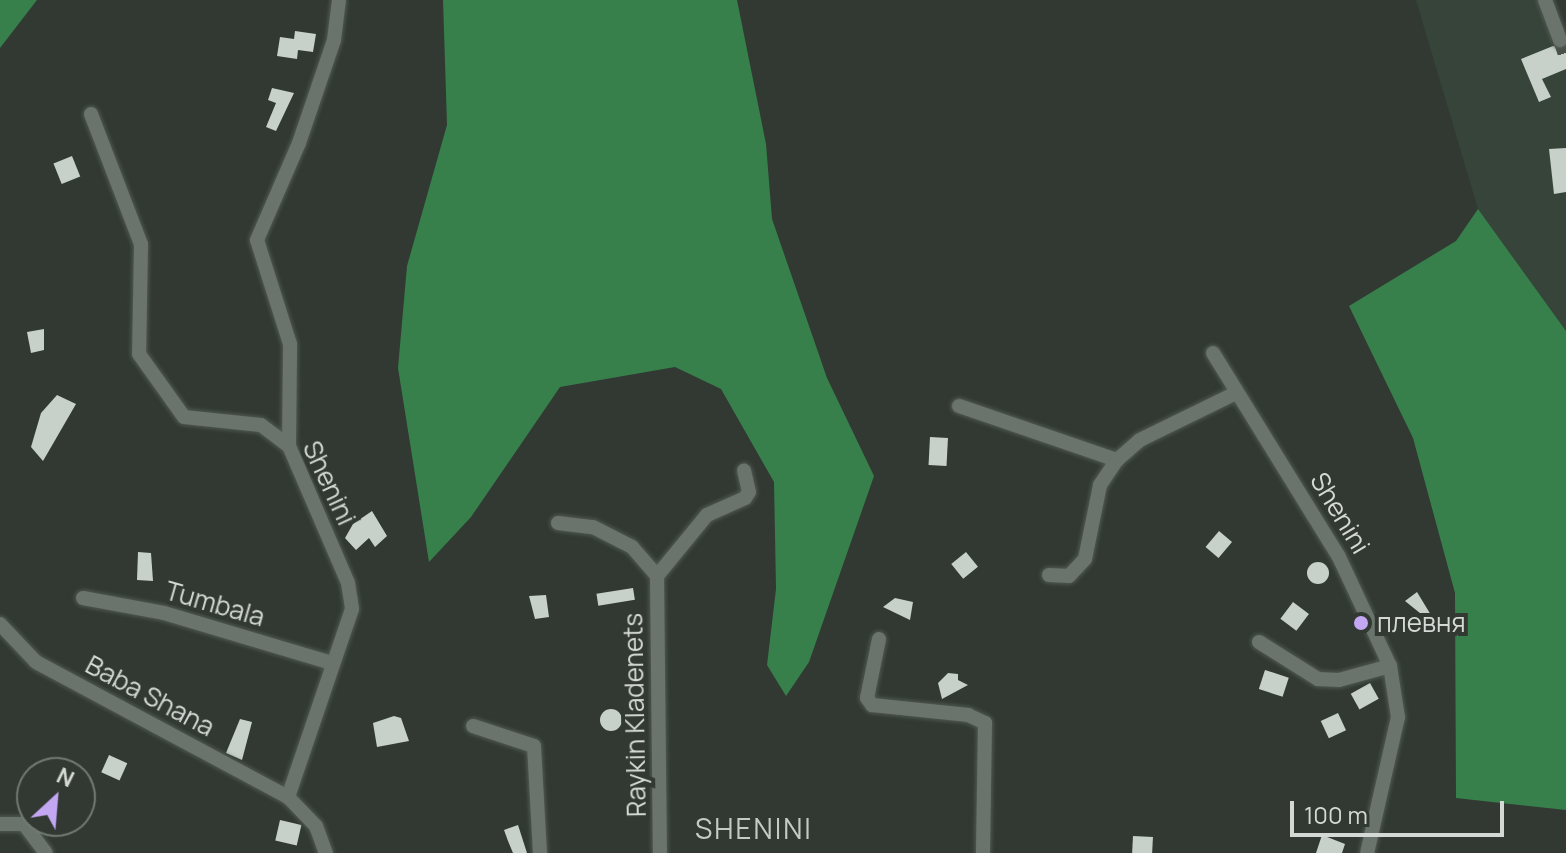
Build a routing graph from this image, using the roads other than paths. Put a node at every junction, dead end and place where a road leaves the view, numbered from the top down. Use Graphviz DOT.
graph roads {
  1 [pos="339,0"];
  2 [pos="1545,0"];
  3 [pos="1560,40"];
  4 [pos="91,114"];
  5 [pos="1213,353"];
  6 [pos="1234,394"];
  7 [pos="959,406"];
  8 [pos="289,446"];
  9 [pos="1117,460"];
  10 [pos="744,471"];
  11 [pos="558,523"];
  12 [pos="1049,575"];
  13 [pos="657,576"];
  14 [pos="83,598"];
  15 [pos="0,624"];
  16 [pos="879,639"];
  17 [pos="1259,642"];
  18 [pos="332,663"];
  19 [pos="1390,666"];
  20 [pos="473,726"];
  21 [pos="288,797"];
  22 [pos="0,824"];
  23 [pos="46,853"];
  24 [pos="326,853"];
  25 [pos="540,853"];
  26 [pos="660,853"];
  27 [pos="983,853"];
  28 [pos="1367,853"];
  1 -- 8 [label="street"];
  2 -- 3 [label="street"];
  4 -- 8 [label="street, Shenini"];
  5 -- 6 [label="street, Shenini"];
  6 -- 9 [label="street"];
  6 -- 19 [label="street, Shenini"];
  7 -- 9 [label="street"];
  8 -- 18 [label="street, Shenini"];
  9 -- 12 [label="street"];
  10 -- 13 [label="street"];
  11 -- 13 [label="street"];
  13 -- 26 [label="street, Raykin Kladenets"];
  14 -- 18 [label="street, Tumbala"];
  15 -- 21 [label="street, Baba Shana"];
  16 -- 27 [label="street"];
  17 -- 19 [label="street"];
  18 -- 21 [label="street, Shenini"];
  19 -- 28 [label="street, Shenini"];
  20 -- 25 [label="street"];
  21 -- 24 [label="street"];
  22 -- 23 [label="street"];
}
